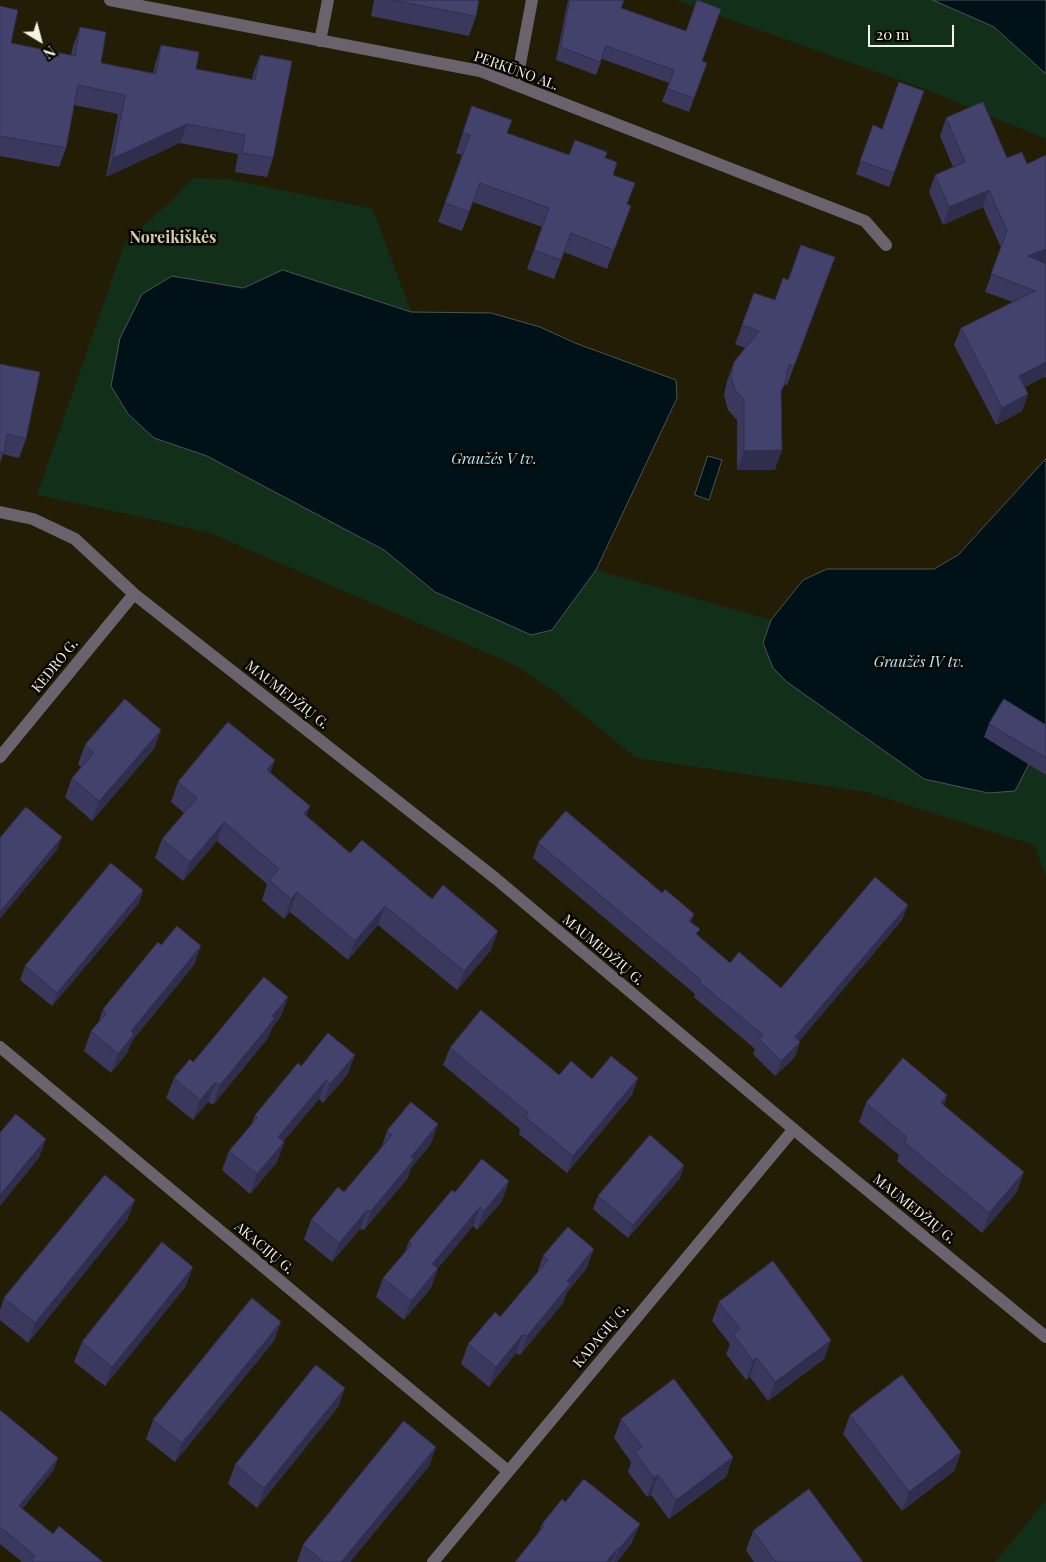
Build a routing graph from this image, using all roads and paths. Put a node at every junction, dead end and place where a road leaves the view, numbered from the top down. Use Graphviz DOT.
graph roads {
  1 [pos="110,0"];
  2 [pos="328,0"];
  3 [pos="532,0"];
  4 [pos="320,41"];
  5 [pos="516,85"];
  6 [pos="886,245"];
  7 [pos="0,512"];
  8 [pos="134,594"];
  9 [pos="0,758"];
  10 [pos="0,1047"];
  11 [pos="794,1130"];
  12 [pos="1046,1337"];
  13 [pos="508,1471"];
  14 [pos="433,1562"];
  1 -- 4 [label="street, PERKŪNO AL."];
  2 -- 4 [label="street"];
  3 -- 5 [label="street"];
  4 -- 5 [label="street, PERKŪNO AL."];
  5 -- 6 [label="street, PERKŪNO AL."];
  7 -- 8 [label="street, MAUMEDŽIŲ G."];
  8 -- 9 [label="street, KEDRO G."];
  8 -- 11 [label="street, MAUMEDŽIŲ G."];
  10 -- 13 [label="street, AKACIJŲ G."];
  11 -- 12 [label="street, MAUMEDŽIŲ G."];
  11 -- 13 [label="street, KADAGIŲ G."];
  13 -- 14 [label="street, KADAGIŲ G."];
}
